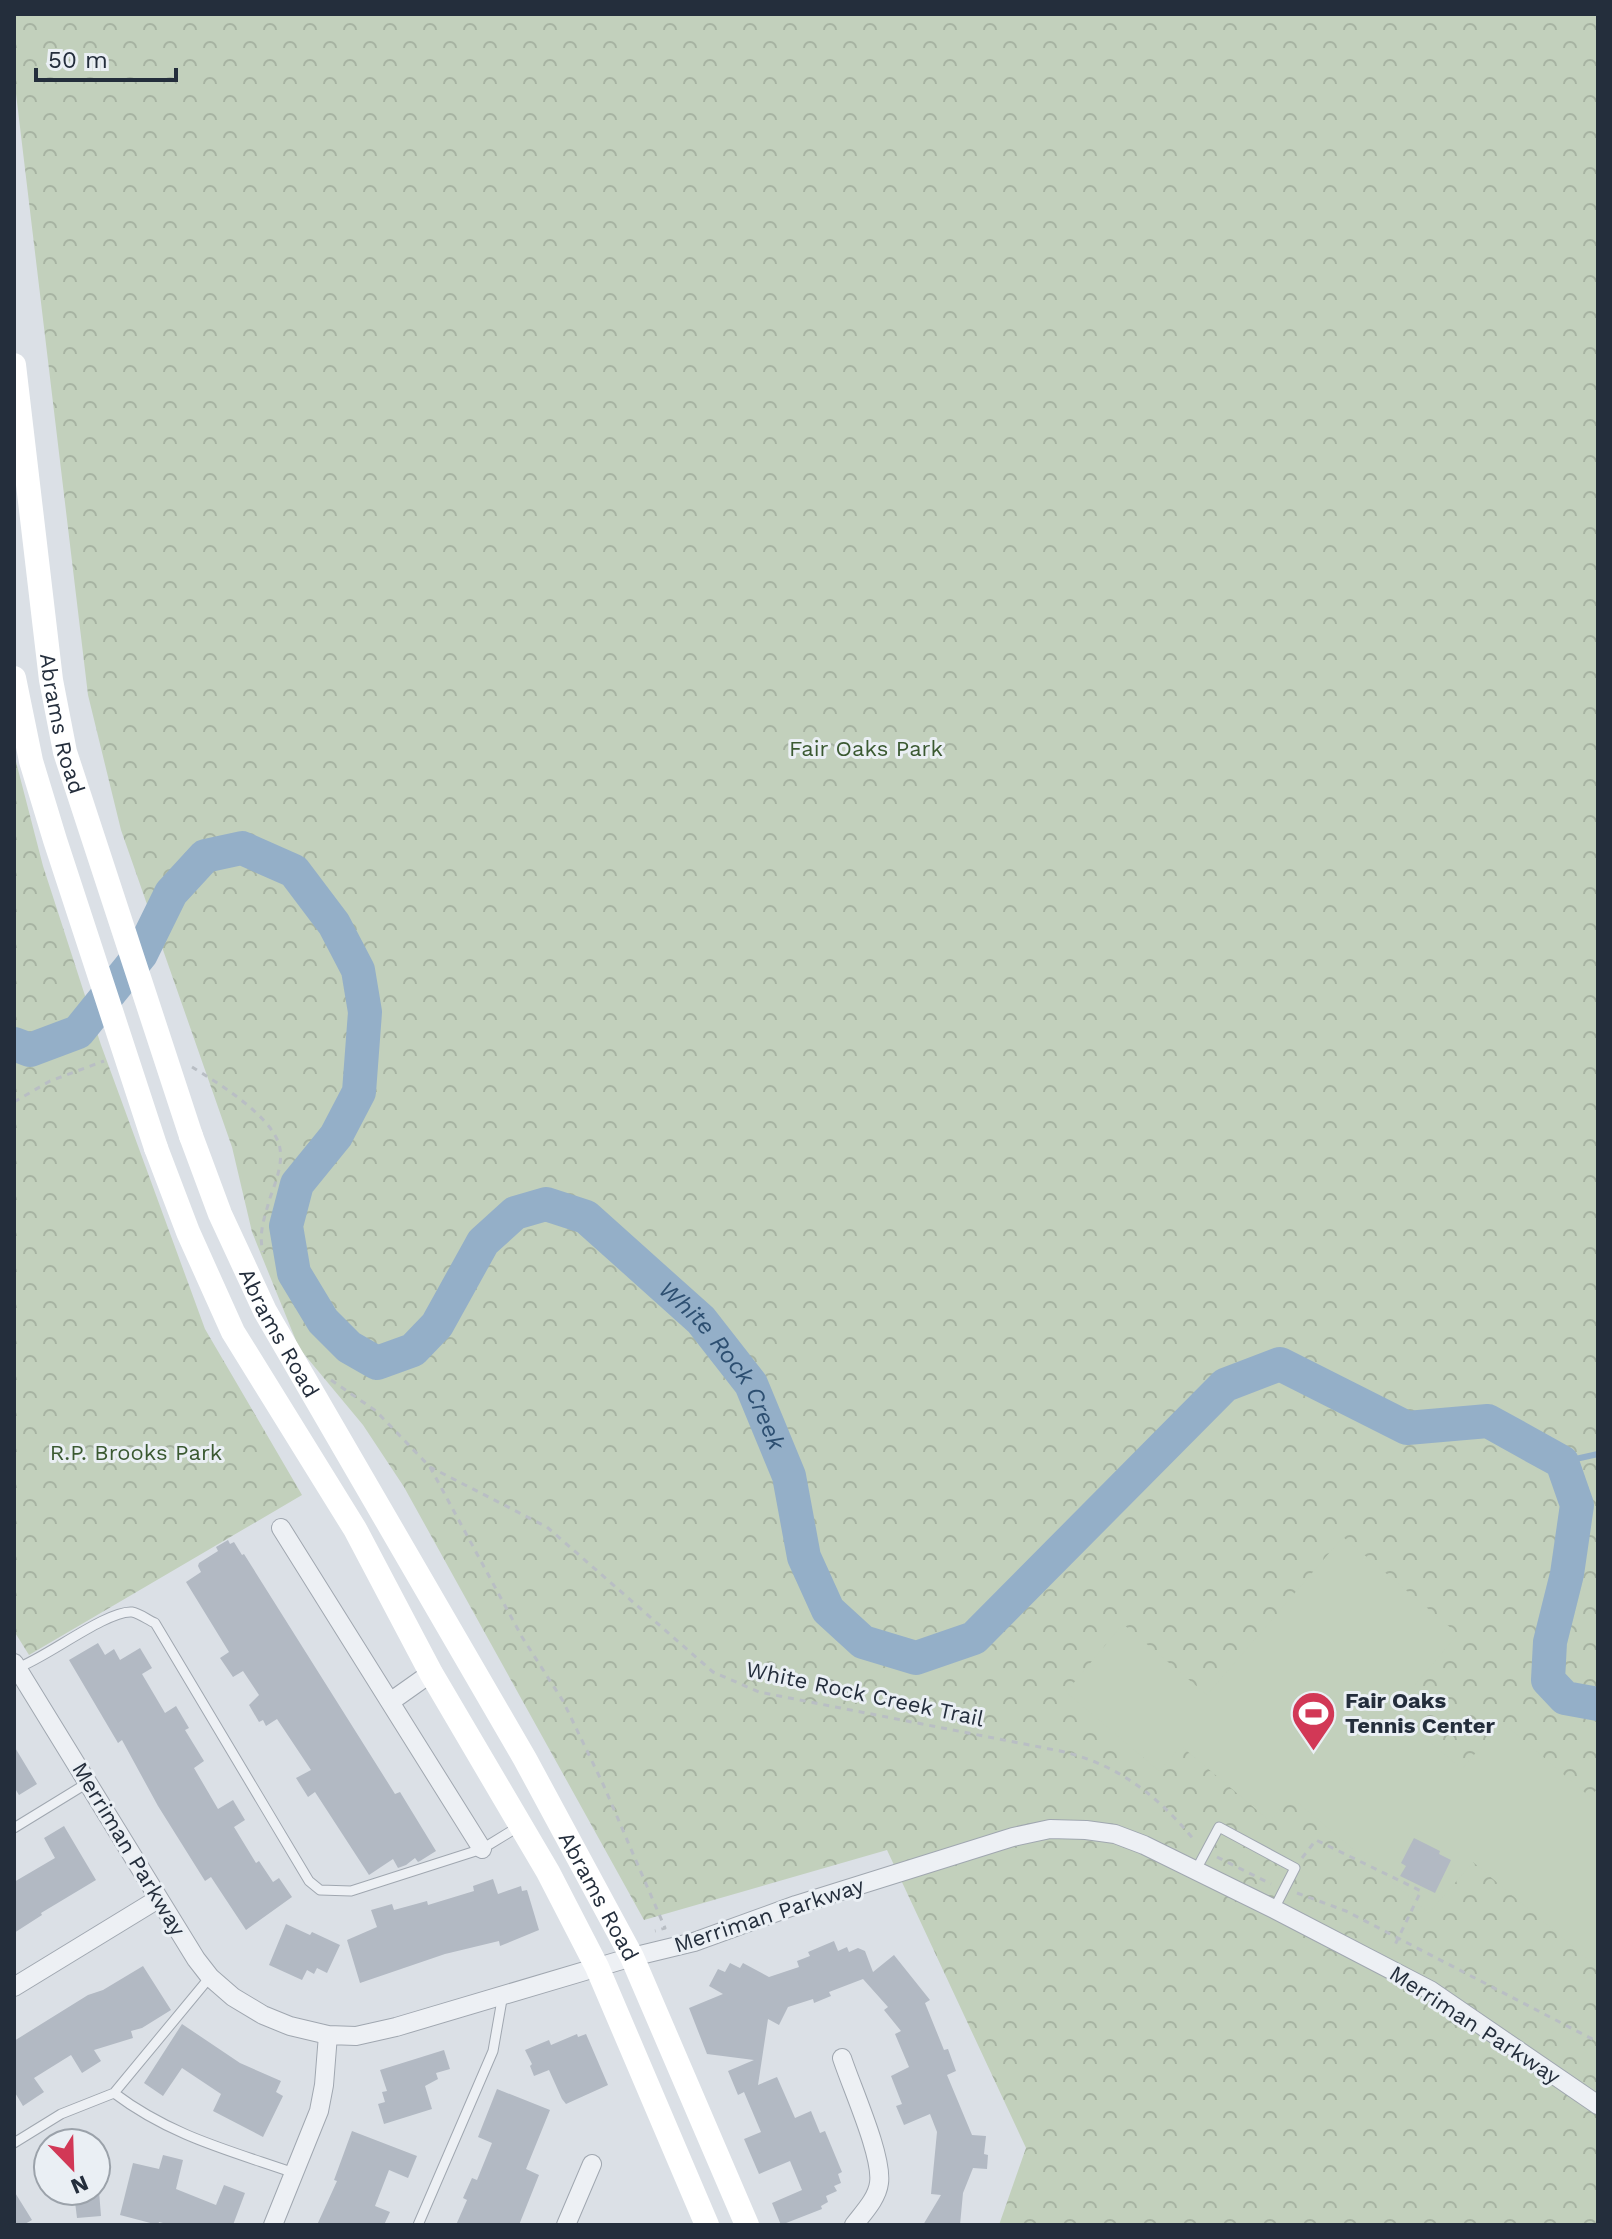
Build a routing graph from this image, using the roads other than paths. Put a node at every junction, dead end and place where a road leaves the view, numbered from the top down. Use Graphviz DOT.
graph roads {
  1 [pos="14,365"];
  2 [pos="14,678"];
  3 [pos="281,1528"];
  4 [pos="463,1652"];
  5 [pos="15,1667"];
  6 [pos="431,1673"];
  7 [pos="390,1702"];
  8 [pos="89,1782"];
  9 [pos="521,1826"];
  10 [pos="14,1828"];
  11 [pos="482,1849"];
  12 [pos="1196,1870"];
  13 [pos="158,1899"];
  14 [pos="1274,1909"];
  15 [pos="632,1957"];
  16 [pos="597,1967"];
  17 [pos="210,1977"];
  18 [pos="14,1987"];
  19 [pos="503,1994"];
  20 [pos="328,2035"];
  21 [pos="842,2058"];
  22 [pos="114,2093"];
  23 [pos="1598,2105"];
  24 [pos="14,2143"];
  25 [pos="592,2164"];
  26 [pos="294,2173"];
  27 [pos="273,2225"];
  28 [pos="418,2225"];
  29 [pos="566,2225"];
  30 [pos="707,2225"];
  31 [pos="747,2225"];
  32 [pos="854,2225"];
  1 -- 4 [label="main road, Abrams Road, bridge"];
  2 -- 6 [label="main road, Abrams Road, bridge"];
  3 -- 7 [label="street"];
  4 -- 6 [label="main road"];
  4 -- 15 [label="main road, Abrams Road"];
  5 -- 8 [label="street, Merriman Parkway"];
  5 -- 11 [label="lane"];
  6 -- 7 [label="street"];
  6 -- 9 [label="main road, Abrams Road"];
  7 -- 11 [label="street"];
  8 -- 10 [label="lane"];
  8 -- 13 [label="street, Merriman Parkway"];
  9 -- 11 [label="lane"];
  9 -- 16 [label="main road, Abrams Road"];
  12 -- 14 [label="street, Merriman Parkway"];
  12 -- 14 [label="lane"];
  12 -- 15 [label="street, Merriman Parkway"];
  13 -- 17 [label="street, Merriman Parkway"];
  13 -- 18 [label="street"];
  14 -- 23 [label="street, Merriman Parkway"];
  15 -- 16 [label="street, Merriman Parkway"];
  15 -- 31 [label="main road, Abrams Road"];
  16 -- 19 [label="street, Merriman Parkway"];
  16 -- 30 [label="main road, Abrams Road"];
  17 -- 20 [label="street, Merriman Parkway"];
  17 -- 22 [label="lane"];
  19 -- 20 [label="street, Merriman Parkway"];
  19 -- 28 [label="lane"];
  20 -- 26 [label="street"];
  21 -- 32 [label="street"];
  22 -- 24 [label="lane"];
  22 -- 26 [label="lane"];
  25 -- 29 [label="street"];
  26 -- 27 [label="street"];
}
